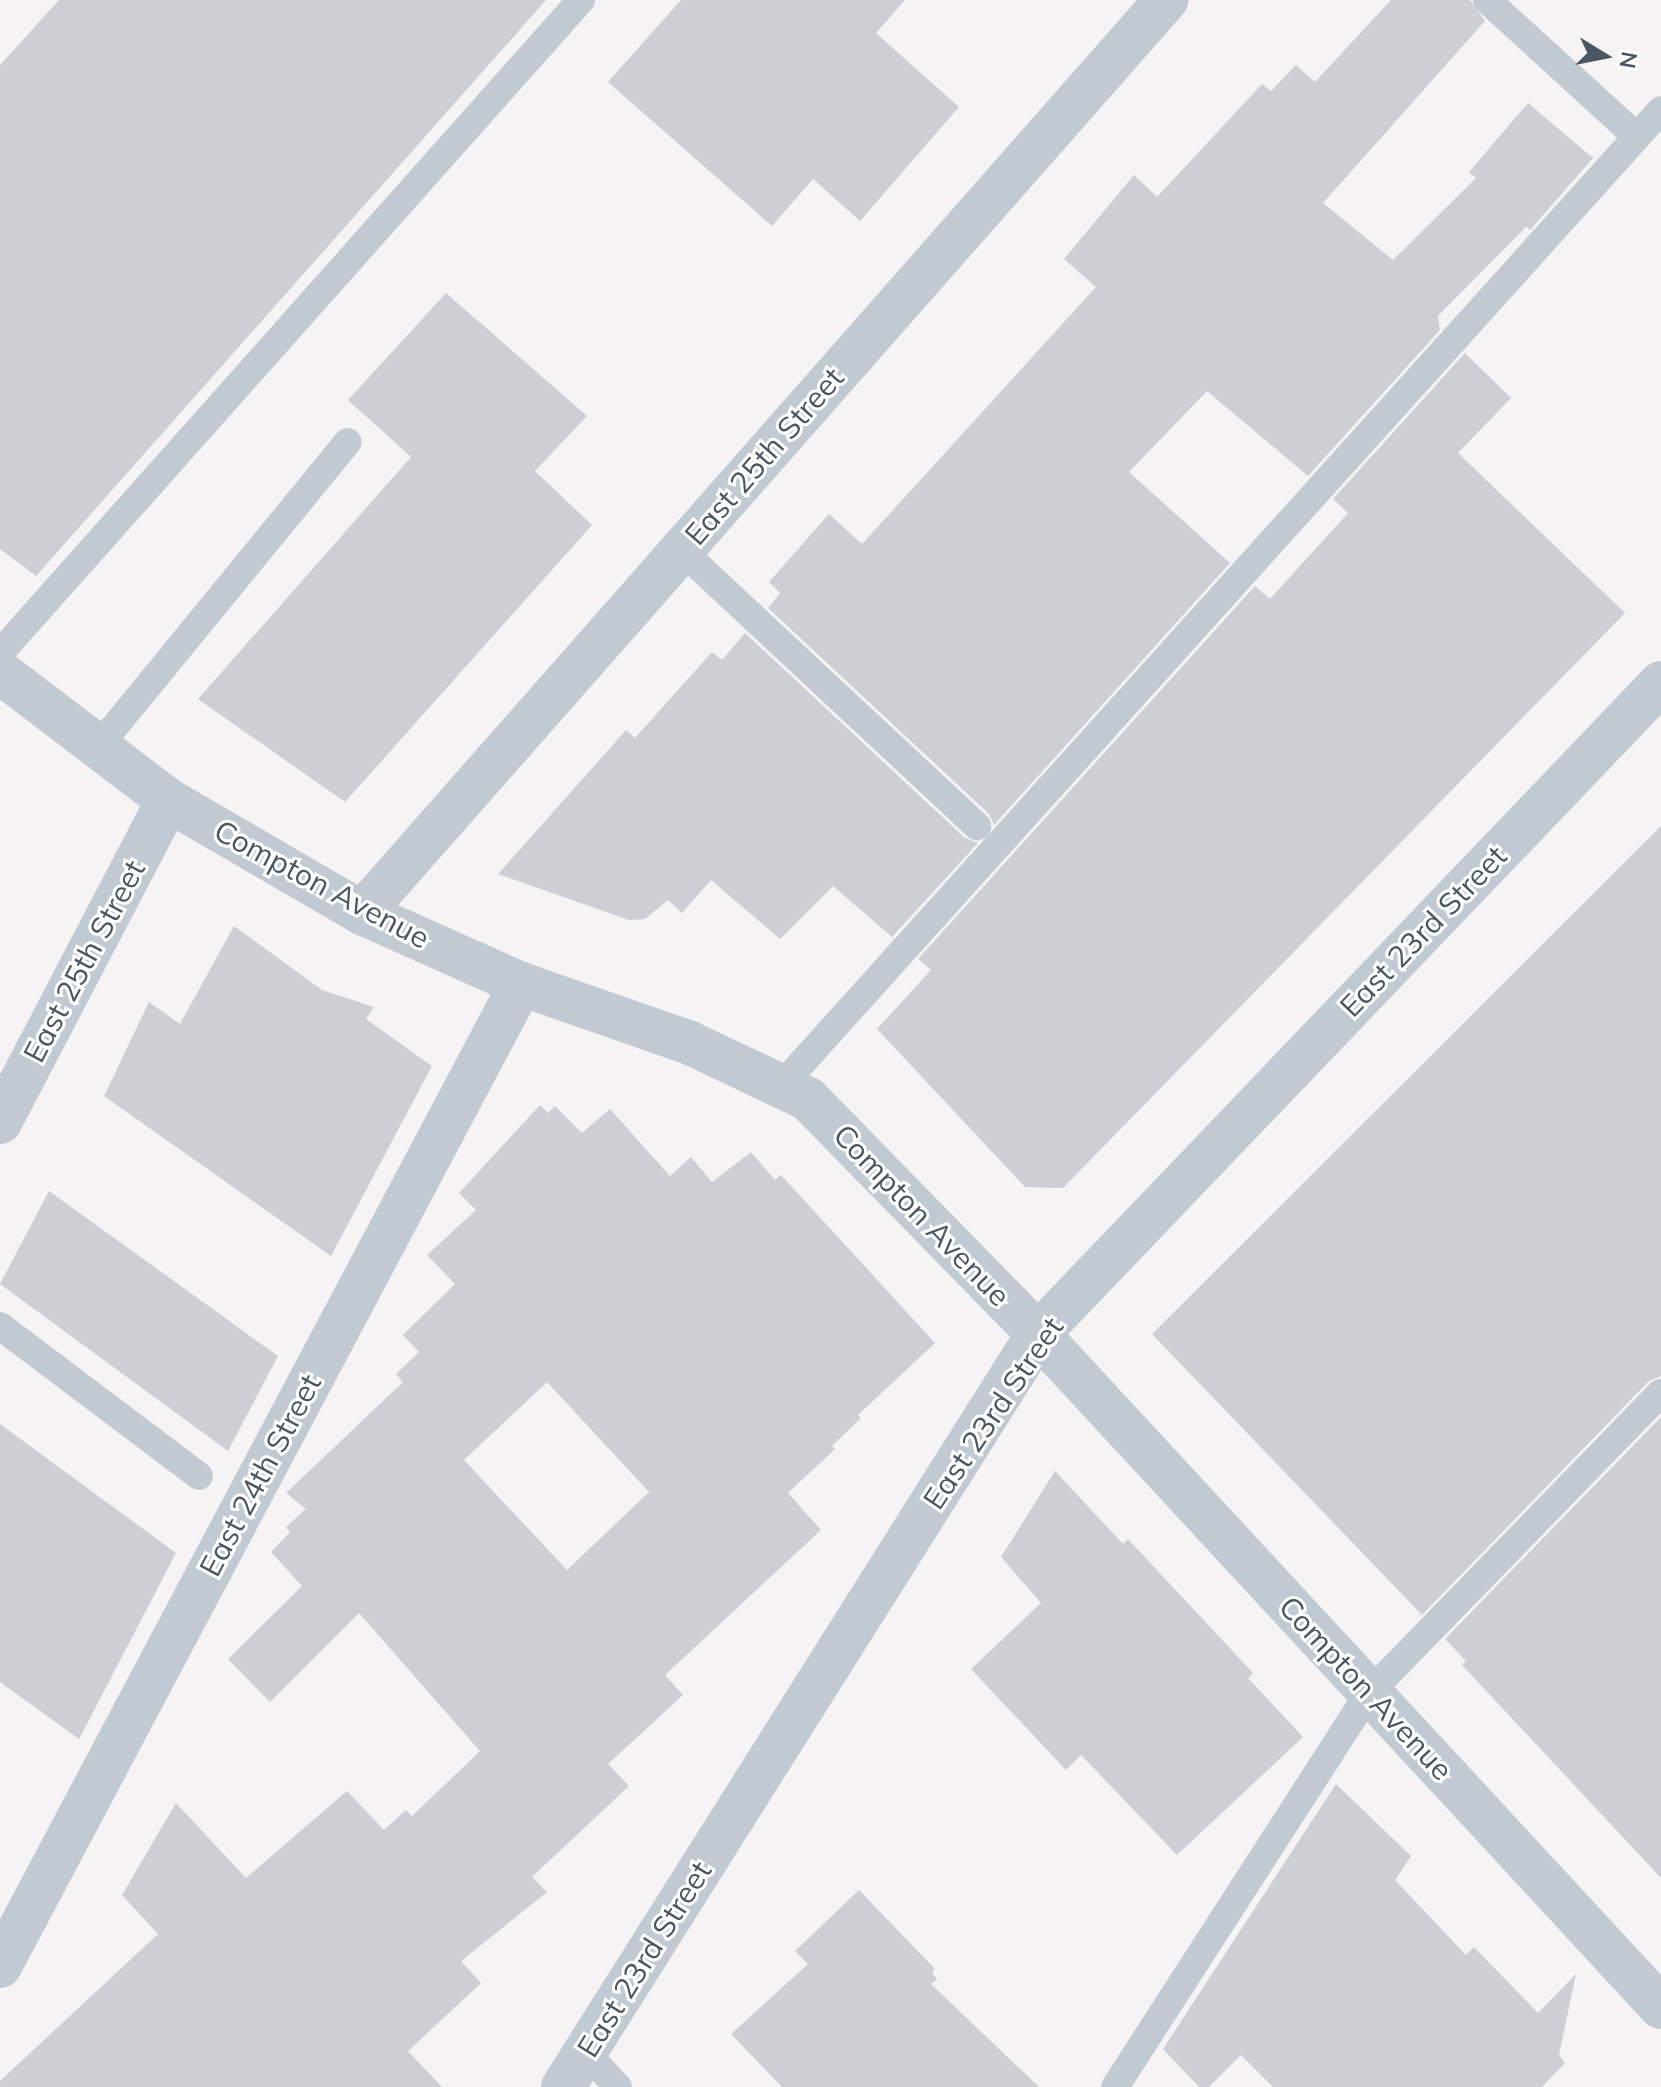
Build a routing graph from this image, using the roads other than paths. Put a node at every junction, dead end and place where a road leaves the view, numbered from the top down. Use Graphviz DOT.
graph roads {
  1 [pos="581,0"];
  2 [pos="1166,0"];
  3 [pos="1487,0"];
  4 [pos="1661,110"];
  5 [pos="1637,137"];
  6 [pos="348,442"];
  7 [pos="681,550"];
  8 [pos="0,653"];
  9 [pos="0,672"];
  10 [pos="1661,683"];
  11 [pos="98,747"];
  12 [pos="168,800"];
  13 [pos="977,826"];
  14 [pos="362,913"];
  15 [pos="521,984"];
  16 [pos="781,1086"];
  17 [pos="0,1122"];
  18 [pos="0,1326"];
  19 [pos="1038,1334"];
  20 [pos="1661,1393"];
  21 [pos="199,1476"];
  22 [pos="1370,1692"];
  23 [pos="0,1966"];
  24 [pos="1661,2007"];
  25 [pos="574,2070"];
  26 [pos="618,2087"];
  27 [pos="1115,2087"];
  1 -- 8 [label="lane"];
  2 -- 7 [label="street, East 25th Street"];
  3 -- 5 [label="lane"];
  4 -- 5 [label="lane"];
  5 -- 16 [label="lane"];
  6 -- 11 [label="lane"];
  7 -- 13 [label="lane"];
  7 -- 14 [label="street, East 25th Street"];
  9 -- 11 [label="street, Compton Avenue"];
  10 -- 19 [label="street, East 23rd Street"];
  11 -- 12 [label="street, Compton Avenue"];
  12 -- 14 [label="street, Compton Avenue"];
  12 -- 17 [label="street, East 25th Street"];
  14 -- 15 [label="street, Compton Avenue"];
  15 -- 16 [label="street, Compton Avenue"];
  15 -- 23 [label="street, East 24th Street"];
  16 -- 19 [label="street, Compton Avenue"];
  18 -- 21 [label="lane"];
  19 -- 22 [label="street, Compton Avenue"];
  19 -- 25 [label="street, East 23rd Street"];
  20 -- 22 [label="lane"];
  22 -- 24 [label="street, Compton Avenue"];
  22 -- 27 [label="lane"];
  25 -- 26 [label="lane"];
}
